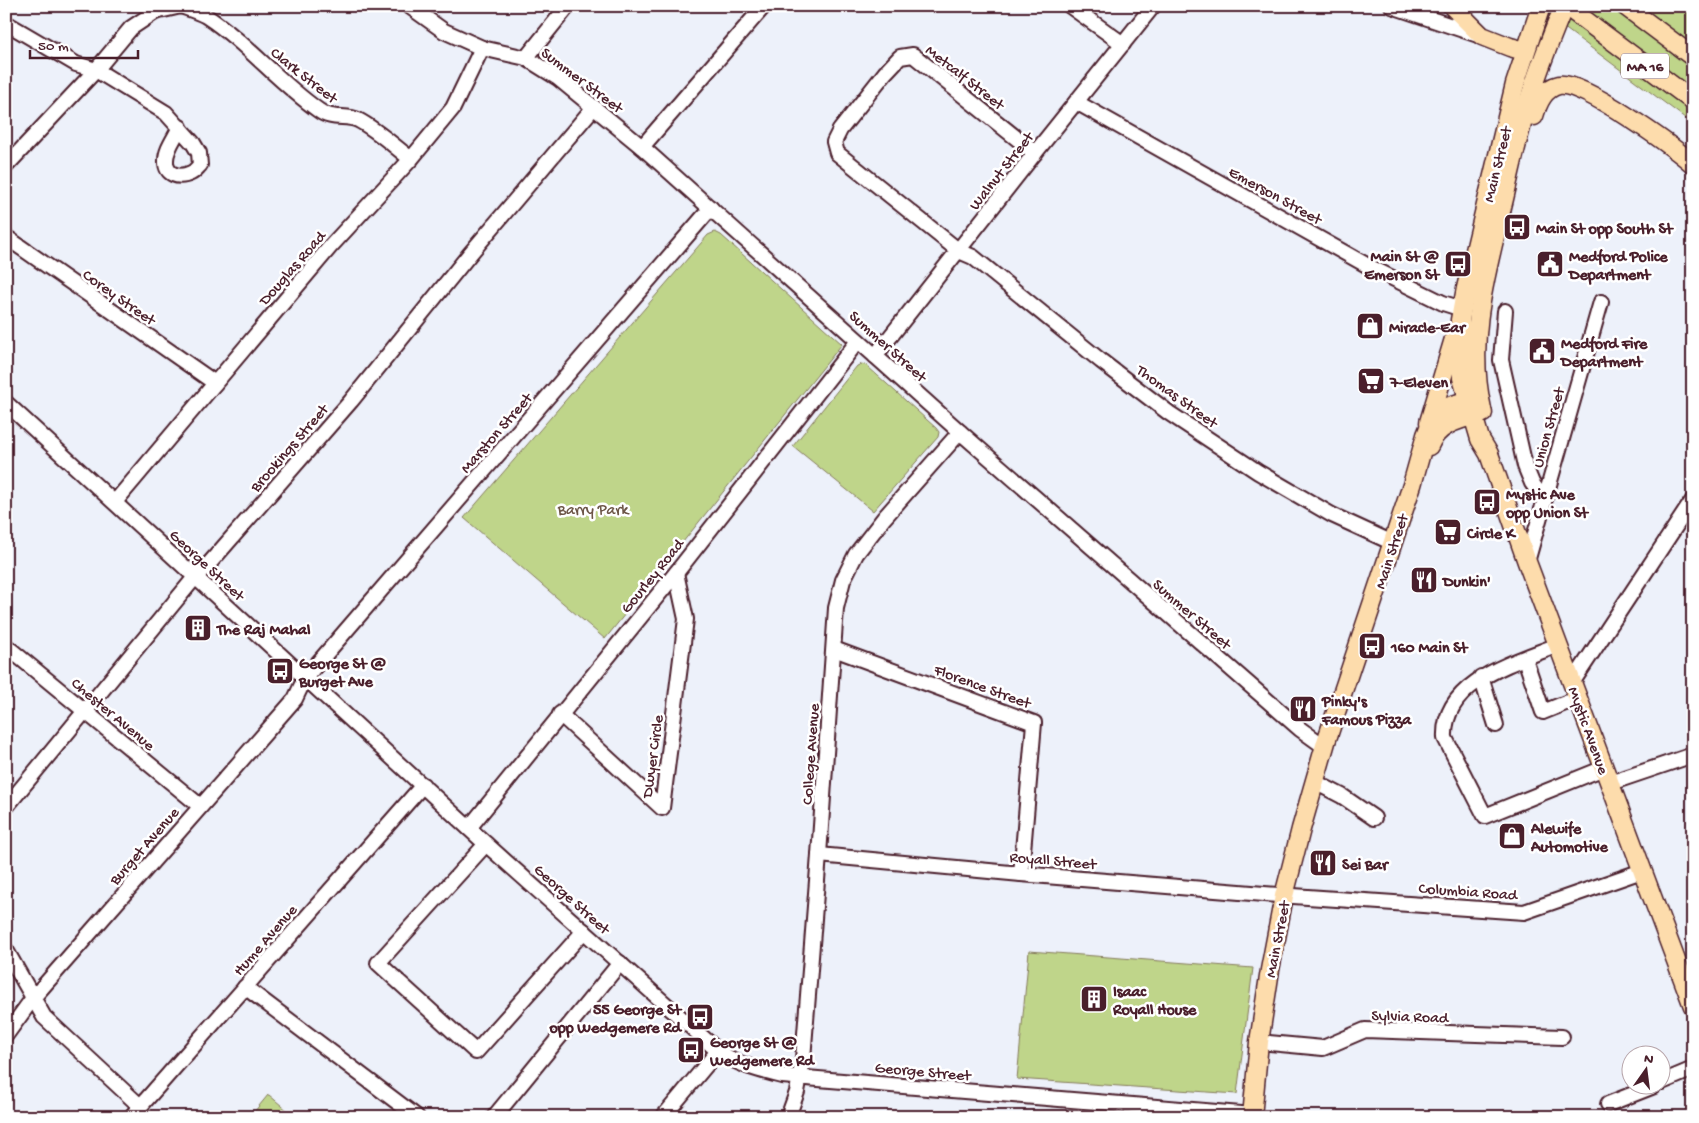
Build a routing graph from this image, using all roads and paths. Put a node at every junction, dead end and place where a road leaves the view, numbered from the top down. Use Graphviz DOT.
graph roads {
  1 [pos="181,6"];
  2 [pos="409,6"];
  3 [pos="568,6"];
  4 [pos="764,6"];
  5 [pos="1070,6"];
  6 [pos="1153,6"];
  7 [pos="1392,6"];
  8 [pos="1452,6"];
  9 [pos="1541,6"];
  10 [pos="1565,6"];
  11 [pos="1625,6"];
  12 [pos="6,23"];
  13 [pos="1555,28"];
  14 [pos="1482,36"];
  15 [pos="1123,44"];
  16 [pos="482,48"];
  17 [pos="1526,51"];
  18 [pos="1693,57"];
  19 [pos="526,58"];
  20 [pos="96,70"];
  21 [pos="1076,102"];
  22 [pos="1693,102"];
  23 [pos="594,108"];
  24 [pos="180,128"];
  25 [pos="642,147"];
  26 [pos="1034,153"];
  27 [pos="411,159"];
  28 [pos="1693,164"];
  29 [pos="6,166"];
  30 [pos="1507,186"];
  31 [pos="711,208"];
  32 [pos="6,236"];
  33 [pos="959,251"];
  34 [pos="1601,302"];
  35 [pos="1505,311"];
  36 [pos="1461,314"];
  37 [pos="858,341"];
  38 [pos="876,356"];
  39 [pos="215,383"];
  40 [pos="6,403"];
  41 [pos="1476,407"];
  42 [pos="960,432"];
  43 [pos="1426,435"];
  44 [pos="1412,485"];
  45 [pos="1544,500"];
  46 [pos="1693,500"];
  47 [pos="115,502"];
  48 [pos="1393,543"];
  49 [pos="1527,562"];
  50 [pos="676,573"];
  51 [pos="196,576"];
  52 [pos="1558,645"];
  53 [pos="6,646"];
  54 [pos="834,649"];
  55 [pos="1525,659"];
  56 [pos="1481,677"];
  57 [pos="305,678"];
  58 [pos="1575,691"];
  59 [pos="86,711"];
  60 [pos="560,714"];
  61 [pos="1496,725"];
  62 [pos="1325,747"];
  63 [pos="1693,755"];
  64 [pos="1607,776"];
  65 [pos="1316,782"];
  66 [pos="423,785"];
  67 [pos="200,806"];
  68 [pos="6,807"];
  69 [pos="1374,818"];
  70 [pos="469,828"];
  71 [pos="486,844"];
  72 [pos="819,855"];
  73 [pos="1642,871"];
  74 [pos="1021,874"];
  75 [pos="1284,896"];
  76 [pos="584,931"];
  77 [pos="6,950"];
  78 [pos="620,963"];
  79 [pos="245,987"];
  80 [pos="33,998"];
  81 [pos="1693,1006"];
  82 [pos="6,1035"];
  83 [pos="1562,1037"];
  84 [pos="1259,1042"];
  85 [pos="718,1050"];
  86 [pos="1693,1070"];
  87 [pos="799,1077"];
  88 [pos="1672,1078"];
  89 [pos="1628,1096"];
  90 [pos="1608,1104"];
  91 [pos="135,1112"];
  92 [pos="1252,1116"];
  93 [pos="417,1117"];
  94 [pos="494,1117"];
  95 [pos="663,1117"];
  96 [pos="788,1117"];
  1 -- 20 [label="street, Clark Street"];
  1 -- 27 [label="street, Clark Street"];
  2 -- 16 [label="street, Summer Street"];
  3 -- 19 [label="street"];
  4 -- 25 [label="street"];
  5 -- 15 [label="street"];
  6 -- 15 [label="street, Walnut Street"];
  7 -- 14 [label="street"];
  8 -- 14 [label="main road"];
  9 -- 17 [label="main road, Main Street"];
  10 -- 13 [label="main road, Main Street"];
  10 -- 22 [label="main road, MA 16"];
  11 -- 18 [label="main road, MA 16"];
  12 -- 20 [label="street"];
  13 -- 17 [label="street"];
  13 -- 30 [label="main road, Main Street"];
  14 -- 17 [label="main road"];
  15 -- 21 [label="street, Walnut Street"];
  16 -- 19 [label="street, Summer Street"];
  16 -- 27 [label="street, Douglas Road"];
  17 -- 36 [label="main road, Main Street"];
  19 -- 23 [label="street, Summer Street"];
  20 -- 24 [label="street"];
  20 -- 29 [label="street, Clark Street"];
  21 -- 26 [label="street, Walnut Street"];
  21 -- 36 [label="street, Emerson Street"];
  23 -- 25 [label="street, Summer Street"];
  23 -- 51 [label="street, Brookings Street"];
  25 -- 31 [label="street, Summer Street"];
  26 -- 33 [label="street, Walnut Street"];
  26 -- 33 [label="street, Metcalf Street"];
  27 -- 39 [label="street, Douglas Road"];
  28 -- 30 [label="main road"];
  30 -- 41 [label="main road, Main Street"];
  31 -- 37 [label="street, Summer Street"];
  31 -- 57 [label="street, Marston Street"];
  32 -- 39 [label="street, Corey Street"];
  33 -- 38 [label="street, Walnut Street"];
  33 -- 48 [label="street, Thomas Street"];
  34 -- 45 [label="street, Union Street"];
  35 -- 45 [label="street"];
  36 -- 41 [label="main road, Main Street"];
  36 -- 43 [label="main road"];
  37 -- 38 [label="street, Summer Street"];
  37 -- 50 [label="street, Gourley Road"];
  38 -- 42 [label="street, Summer Street"];
  39 -- 47 [label="street, Douglas Road"];
  40 -- 47 [label="street, George Street"];
  41 -- 43 [label="main road, Main Street"];
  41 -- 44 [label="main road"];
  41 -- 49 [label="main road, Mystic Avenue"];
  42 -- 54 [label="street, College Avenue"];
  42 -- 62 [label="street, Summer Street"];
  43 -- 44 [label="main road, Main Street"];
  44 -- 48 [label="main road, Main Street"];
  45 -- 49 [label="street, Union Street"];
  46 -- 58 [label="street"];
  47 -- 51 [label="street, George Street"];
  48 -- 62 [label="main road, Main Street"];
  49 -- 52 [label="main road, Mystic Avenue"];
  50 -- 60 [label="street, Gourley Road"];
  50 -- 60 [label="street, Dwyer Circle"];
  51 -- 57 [label="street, George Street"];
  51 -- 59 [label="street, Brookings Street"];
  52 -- 55 [label="street"];
  52 -- 58 [label="main road, Mystic Avenue"];
  53 -- 59 [label="street, Chester Avenue"];
  54 -- 72 [label="street, College Avenue"];
  54 -- 74 [label="street, Florence Street"];
  55 -- 56 [label="street"];
  55 -- 58 [label="street"];
  56 -- 61 [label="street"];
  56 -- 64 [label="street"];
  57 -- 66 [label="street, George Street"];
  57 -- 67 [label="street, Burget Avenue"];
  58 -- 64 [label="main road, Mystic Avenue"];
  59 -- 67 [label="street, Chester Avenue"];
  59 -- 68 [label="street, Brookings Street"];
  60 -- 70 [label="street, Gourley Road"];
  62 -- 65 [label="main road, Main Street"];
  63 -- 64 [label="street"];
  64 -- 73 [label="main road, Mystic Avenue"];
  65 -- 69 [label="street"];
  65 -- 75 [label="main road, Main Street"];
  66 -- 70 [label="street, George Street"];
  66 -- 79 [label="street, Hume Avenue"];
  67 -- 80 [label="street, Burget Avenue"];
  70 -- 71 [label="street, George Street"];
  71 -- 76 [label="street, George Street"];
  71 -- 76 [label="street"];
  72 -- 74 [label="street, Royall Street"];
  72 -- 87 [label="street, College Avenue"];
  73 -- 75 [label="street, Columbia Road"];
  73 -- 81 [label="main road, Mystic Avenue"];
  74 -- 75 [label="street, Royall Street"];
  75 -- 84 [label="main road, Main Street"];
  76 -- 78 [label="street, George Street"];
  77 -- 80 [label="street"];
  78 -- 85 [label="street, George Street"];
  78 -- 94 [label="street"];
  79 -- 91 [label="street, Hume Avenue"];
  79 -- 93 [label="street"];
  80 -- 82 [label="street, Burget Avenue"];
  80 -- 91 [label="street"];
  83 -- 84 [label="street, Sylvia Road"];
  84 -- 92 [label="main road, Main Street"];
  85 -- 87 [label="street, George Street"];
  85 -- 95 [label="street"];
  86 -- 88 [label="street"];
  87 -- 92 [label="street, George Street"];
  87 -- 96 [label="street, College Avenue"];
  89 -- 90 [label="street"];
}
